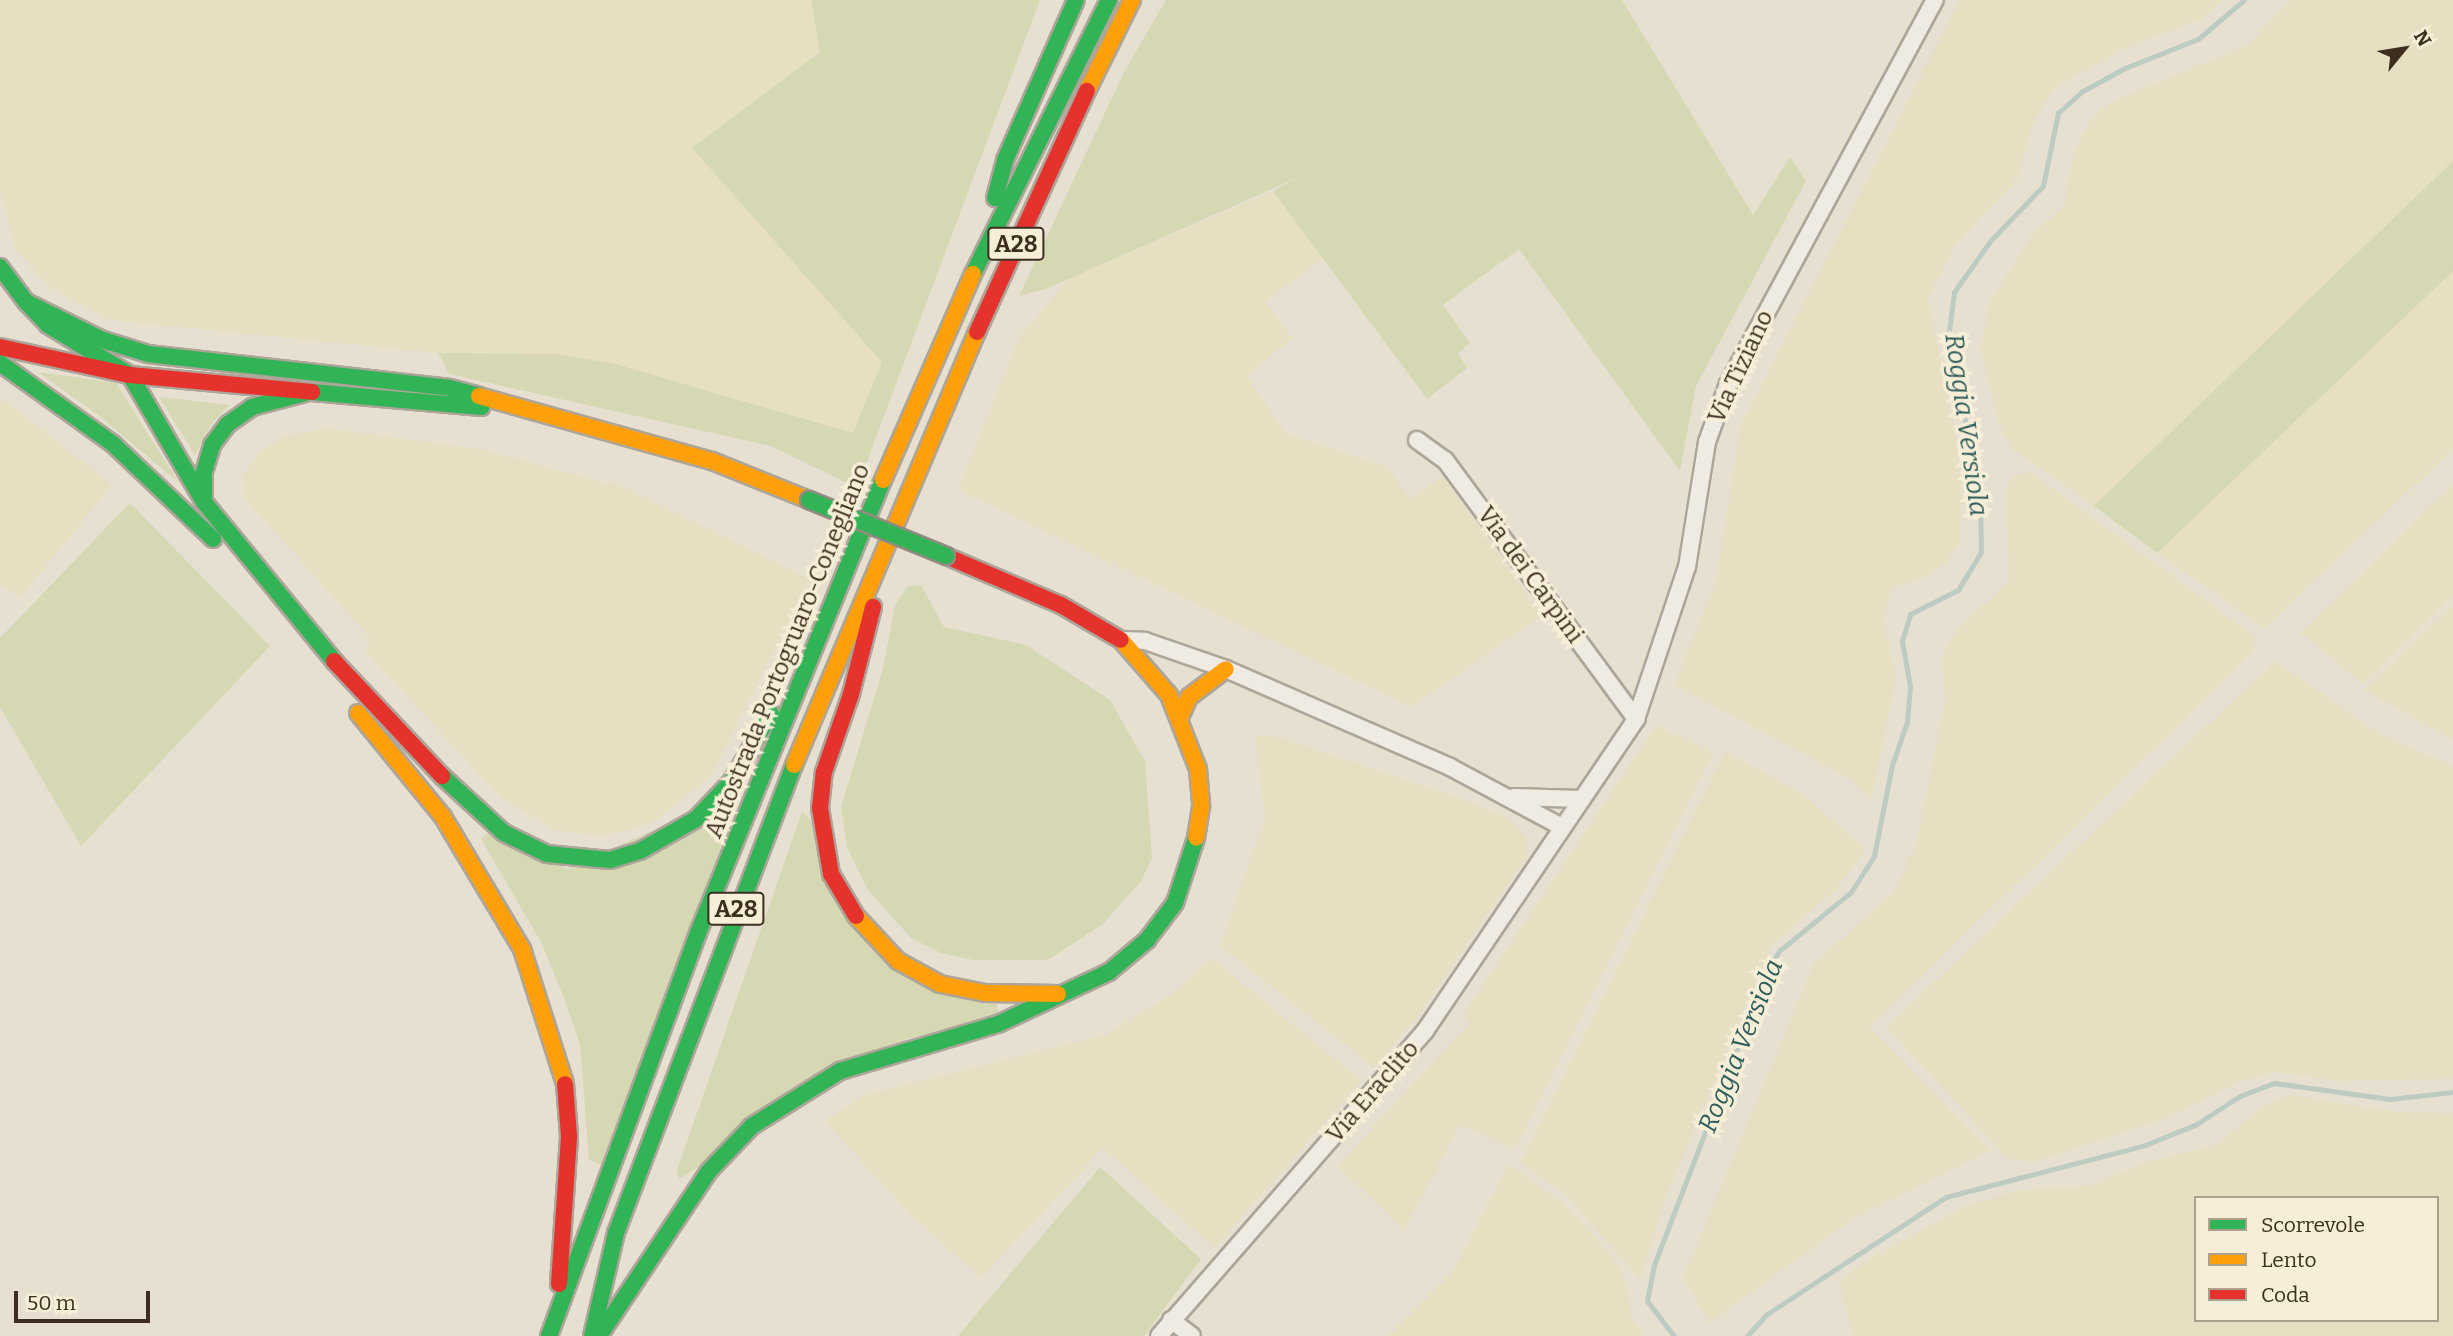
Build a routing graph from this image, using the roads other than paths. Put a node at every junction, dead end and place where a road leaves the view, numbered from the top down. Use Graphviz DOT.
graph roads {
  1 [pos="1076,0"];
  2 [pos="1109,0"];
  3 [pos="1132,0"];
  4 [pos="1151,0"];
  5 [pos="1935,0"];
  6 [pos="1040,187"];
  7 [pos="0,267"];
  8 [pos="974,271"];
  9 [pos="26,302"];
  10 [pos="0,347"];
  11 [pos="0,363"];
  12 [pos="130,375"];
  13 [pos="305,393"];
  14 [pos="516,409"];
  15 [pos="1417,440"];
  16 [pos="880,486"];
  17 [pos="911,493"];
  18 [pos="204,502"];
  19 [pos="1121,640"];
  20 [pos="1226,669"];
  21 [pos="1181,715"];
  22 [pos="1636,719"];
  23 [pos="1514,797"];
  24 [pos="1582,799"];
  25 [pos="1562,827"];
  26 [pos="1068,994"];
  27 [pos="1171,1320"];
  28 [pos="552,1330"];
  29 [pos="592,1336"];
  30 [pos="599,1336"];
  31 [pos="1158,1336"];
  32 [pos="1192,1336"];
  1 -- 8 [label="main road"];
  2 -- 8 [label="main road, Autostrada Portogruaro-Conegliano / A28"];
  3 -- 6 [label="main road, Autostrada Portogruaro-Conegliano / A28"];
  4 -- 6 [label="main road"];
  5 -- 22 [label="street, Via Tiziano"];
  6 -- 17 [label="main road, Autostrada Portogruaro-Conegliano / A28"];
  7 -- 9 [label="main road"];
  8 -- 16 [label="main road, Autostrada Portogruaro-Conegliano / A28"];
  9 -- 12 [label="main road"];
  9 -- 14 [label="main road"];
  10 -- 12 [label="main road"];
  11 -- 28 [label="main road"];
  12 -- 13 [label="main road"];
  12 -- 18 [label="main road"];
  13 -- 14 [label="main road"];
  13 -- 18 [label="main road"];
  14 -- 19 [label="main road, bridge"];
  15 -- 22 [label="street, Via dei Carpini"];
  16 -- 18 [label="main road"];
  16 -- 28 [label="main road, Autostrada Portogruaro-Conegliano / A28"];
  17 -- 26 [label="main road"];
  17 -- 29 [label="main road, Autostrada Portogruaro-Conegliano / A28"];
  19 -- 20 [label="street"];
  19 -- 21 [label="main road"];
  20 -- 21 [label="main road"];
  20 -- 23 [label="street"];
  21 -- 26 [label="main road"];
  22 -- 24 [label="street, Via Tiziano"];
  23 -- 24 [label="street"];
  23 -- 25 [label="street"];
  24 -- 25 [label="street, Via Tiziano"];
  25 -- 27 [label="street, Via Eraclito"];
  26 -- 30 [label="main road"];
  27 -- 31 [label="street, Via Eraclito"];
  27 -- 32 [label="street"];
}
